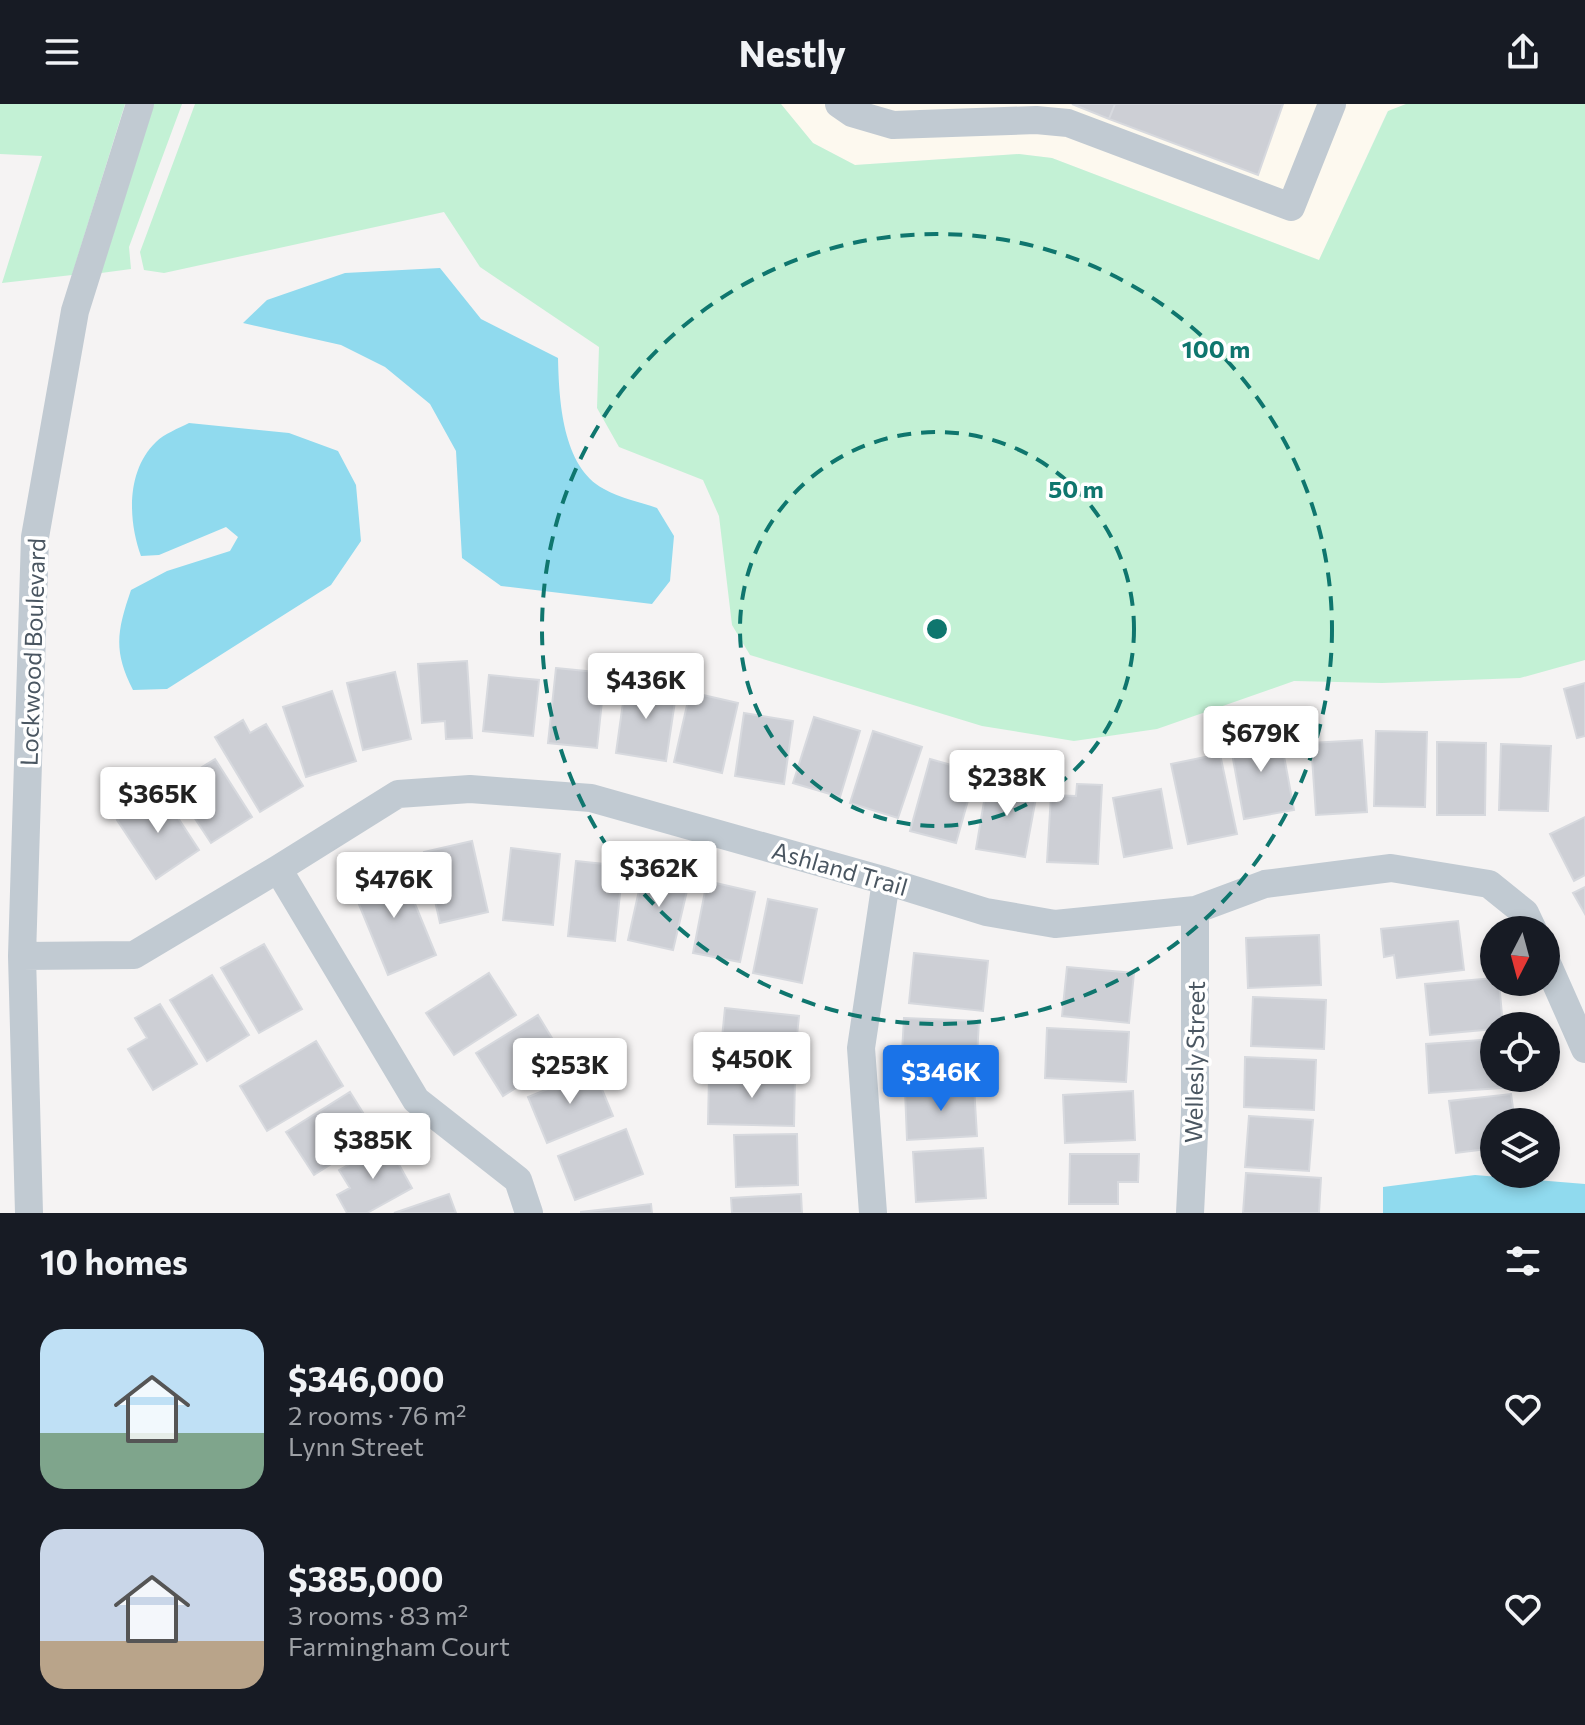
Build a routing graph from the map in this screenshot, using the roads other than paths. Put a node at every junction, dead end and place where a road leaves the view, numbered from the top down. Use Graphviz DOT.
graph roads {
  1 [pos="140,104"];
  2 [pos="839,104"];
  3 [pos="1332,104"];
  4 [pos="278,869"];
  5 [pos="886,881"];
  6 [pos="1195,910"];
  7 [pos="1526,916"];
  8 [pos="15,945"];
  9 [pos="1560,993"];
  10 [pos="12,994"];
  11 [pos="1585,1049"];
  12 [pos="29,1213"];
  13 [pos="529,1213"];
  14 [pos="873,1213"];
  15 [pos="1190,1213"];
  1 -- 8 [label="street, Lockwood Boulevard"];
  2 -- 3 [label="street"];
  4 -- 5 [label="street, Ashland Trail"];
  4 -- 8 [label="street, Ashland Trail"];
  4 -- 13 [label="street"];
  5 -- 6 [label="street, Ashland Trail"];
  5 -- 14 [label="street"];
  6 -- 7 [label="street, Ashland Trail"];
  6 -- 15 [label="street, Wellesly Street"];
  8 -- 10 [label="street, Lockwood Boulevard"];
  9 -- 11 [label="street"];
  10 -- 12 [label="street, Lockwood Boulevard"];
}
